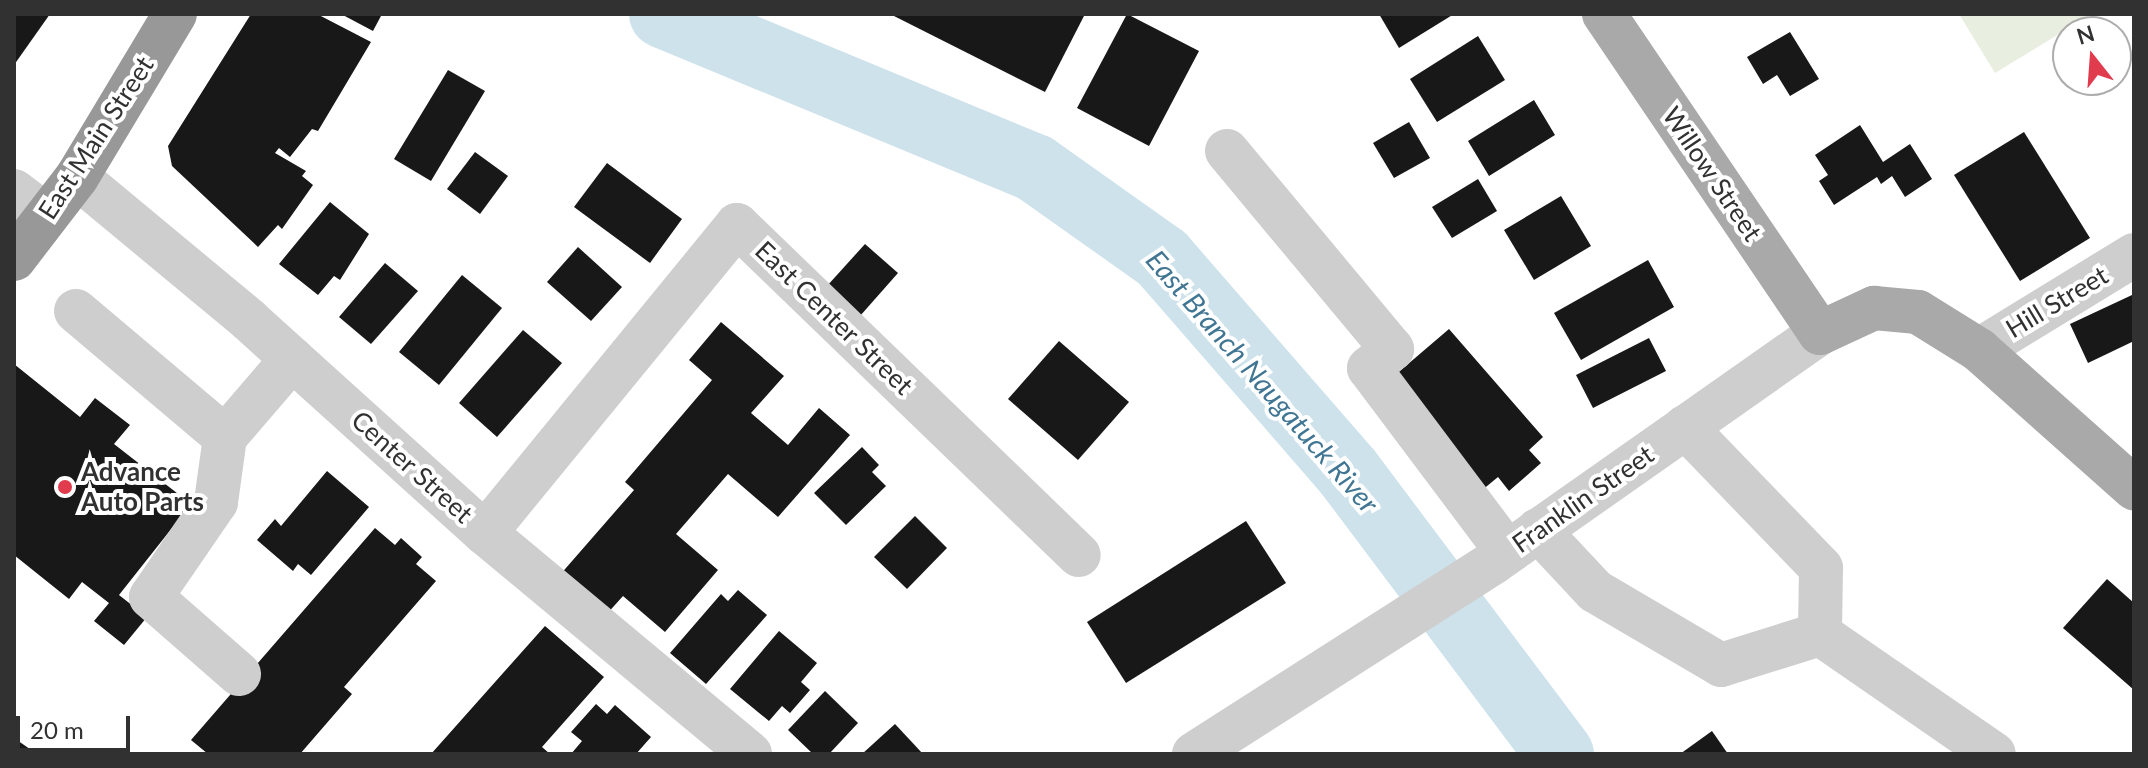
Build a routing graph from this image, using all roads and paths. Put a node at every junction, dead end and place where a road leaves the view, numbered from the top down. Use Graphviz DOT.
graph roads {
  1 [pos="175,14"];
  2 [pos="1604,14"];
  3 [pos="1227,151"];
  4 [pos="77,177"];
  5 [pos="30,204"];
  6 [pos="2134,255"];
  7 [pos="14,259"];
  8 [pos="76,311"];
  9 [pos="1820,333"];
  10 [pos="1979,350"];
  11 [pos="292,359"];
  12 [pos="1685,427"];
  13 [pos="225,437"];
  14 [pos="2134,488"];
  15 [pos="485,533"];
  16 [pos="1513,548"];
  17 [pos="1079,555"];
  18 [pos="1820,634"];
  19 [pos="239,674"];
  20 [pos="750,754"];
  21 [pos="1194,754"];
  22 [pos="1994,754"];
  1 -- 4 [label="highway, East Main Street"];
  2 -- 9 [label="main road, Willow Street"];
  3 -- 16 [label="street"];
  4 -- 5 [label="highway, East Main Street"];
  4 -- 11 [label="street, Center Street"];
  5 -- 7 [label="highway, East Main Street"];
  6 -- 10 [label="street, Hill Street"];
  8 -- 13 [label="street"];
  9 -- 10 [label="main road, Franklin Street"];
  9 -- 12 [label="street, Franklin Street"];
  10 -- 14 [label="main road, Franklin Street"];
  11 -- 13 [label="street"];
  11 -- 15 [label="street, Center Street"];
  12 -- 16 [label="street, Franklin Street"];
  12 -- 18 [label="street"];
  13 -- 19 [label="street"];
  15 -- 17 [label="street, East Center Street"];
  15 -- 20 [label="street, Center Street"];
  16 -- 18 [label="street"];
  16 -- 21 [label="street, Franklin Street"];
  18 -- 22 [label="street"];
}
